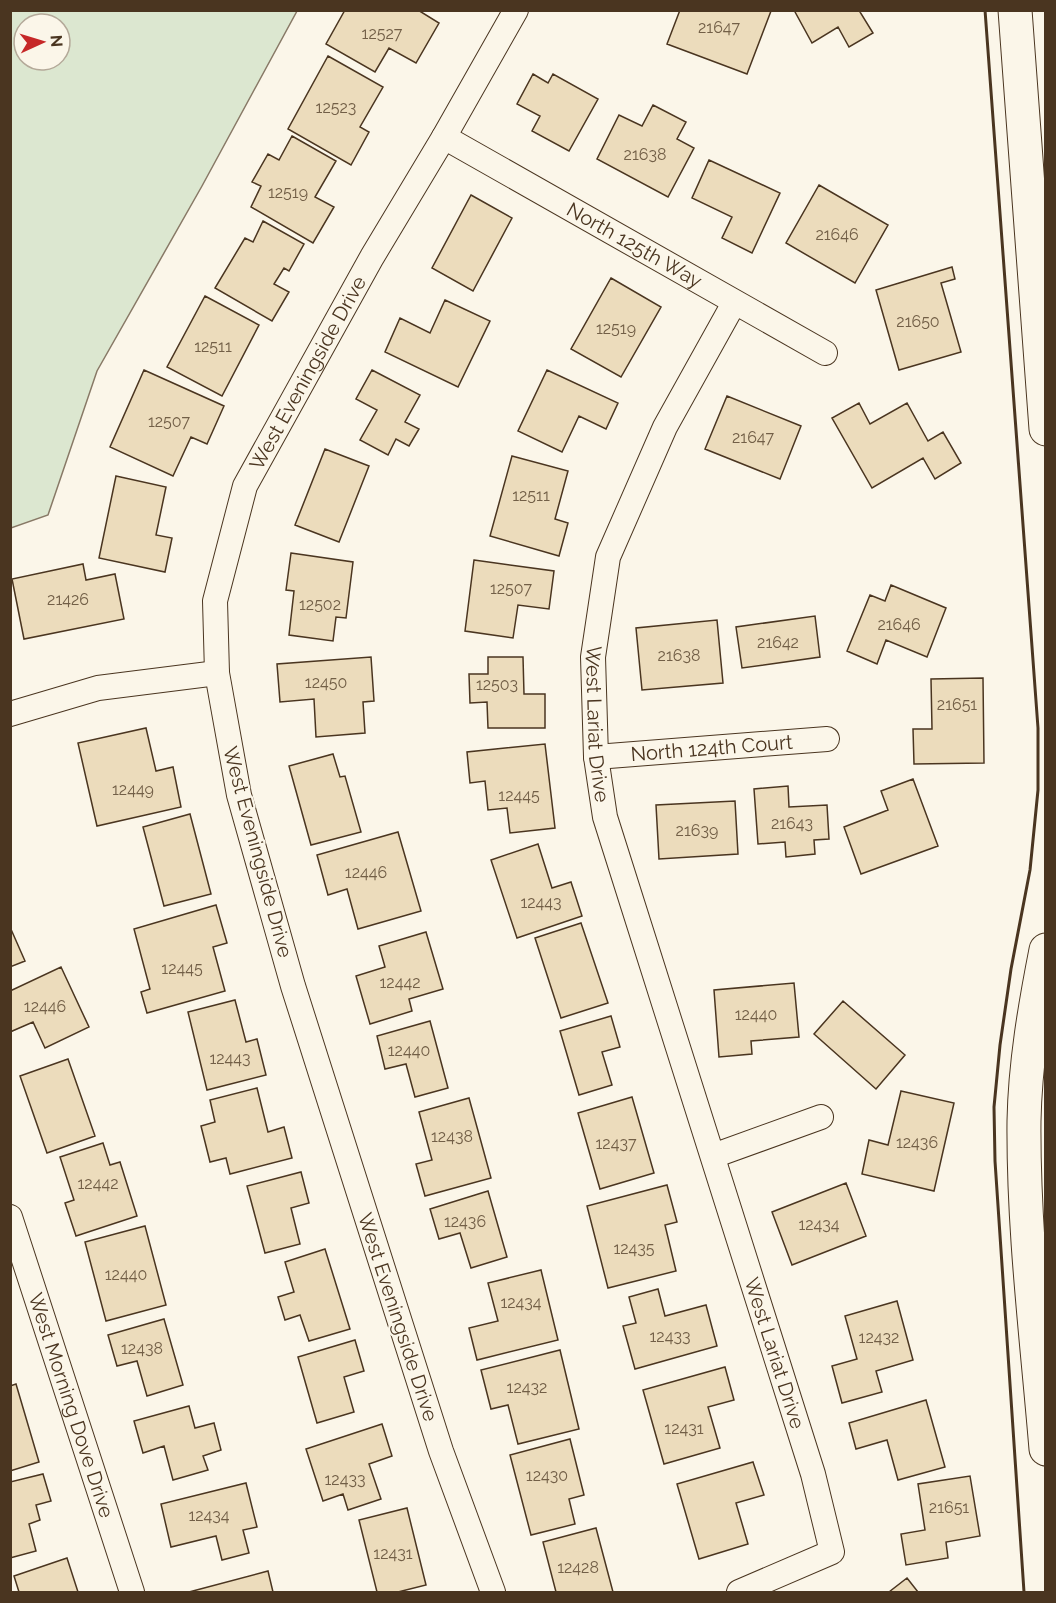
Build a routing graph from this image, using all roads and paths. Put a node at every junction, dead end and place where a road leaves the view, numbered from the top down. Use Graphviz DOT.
graph roads {
  1 [pos="516,10"];
  2 [pos="1016,10"];
  3 [pos="444,137"];
  4 [pos="734,303"];
  5 [pos="825,353"];
  6 [pos="1046,429"];
  7 [pos="217,673"];
  8 [pos="10,714"];
  9 [pos="827,739"];
  10 [pos="596,757"];
  11 [pos="1046,950"];
  12 [pos="821,1117"];
  13 [pos="714,1156"];
  14 [pos="10,1217"];
  15 [pos="1046,1449"];
  16 [pos="132,1593"];
  17 [pos="493,1593"];
  18 [pos="739,1593"];
  1 -- 3 [label="street, West Eveningside Drive"];
  2 -- 6 [label="street"];
  3 -- 4 [label="street, North 125th Way"];
  3 -- 7 [label="street, West Eveningside Drive"];
  4 -- 5 [label="street, North 125th Way"];
  4 -- 10 [label="street, West Lariat Drive"];
  7 -- 8 [label="street"];
  7 -- 17 [label="street, West Eveningside Drive"];
  9 -- 10 [label="street, North 124th Court"];
  10 -- 13 [label="street, West Lariat Drive"];
  11 -- 15 [label="street"];
  12 -- 13 [label="street"];
  13 -- 18 [label="street, West Lariat Drive"];
  14 -- 16 [label="street, West Morning Dove Drive"];
}
